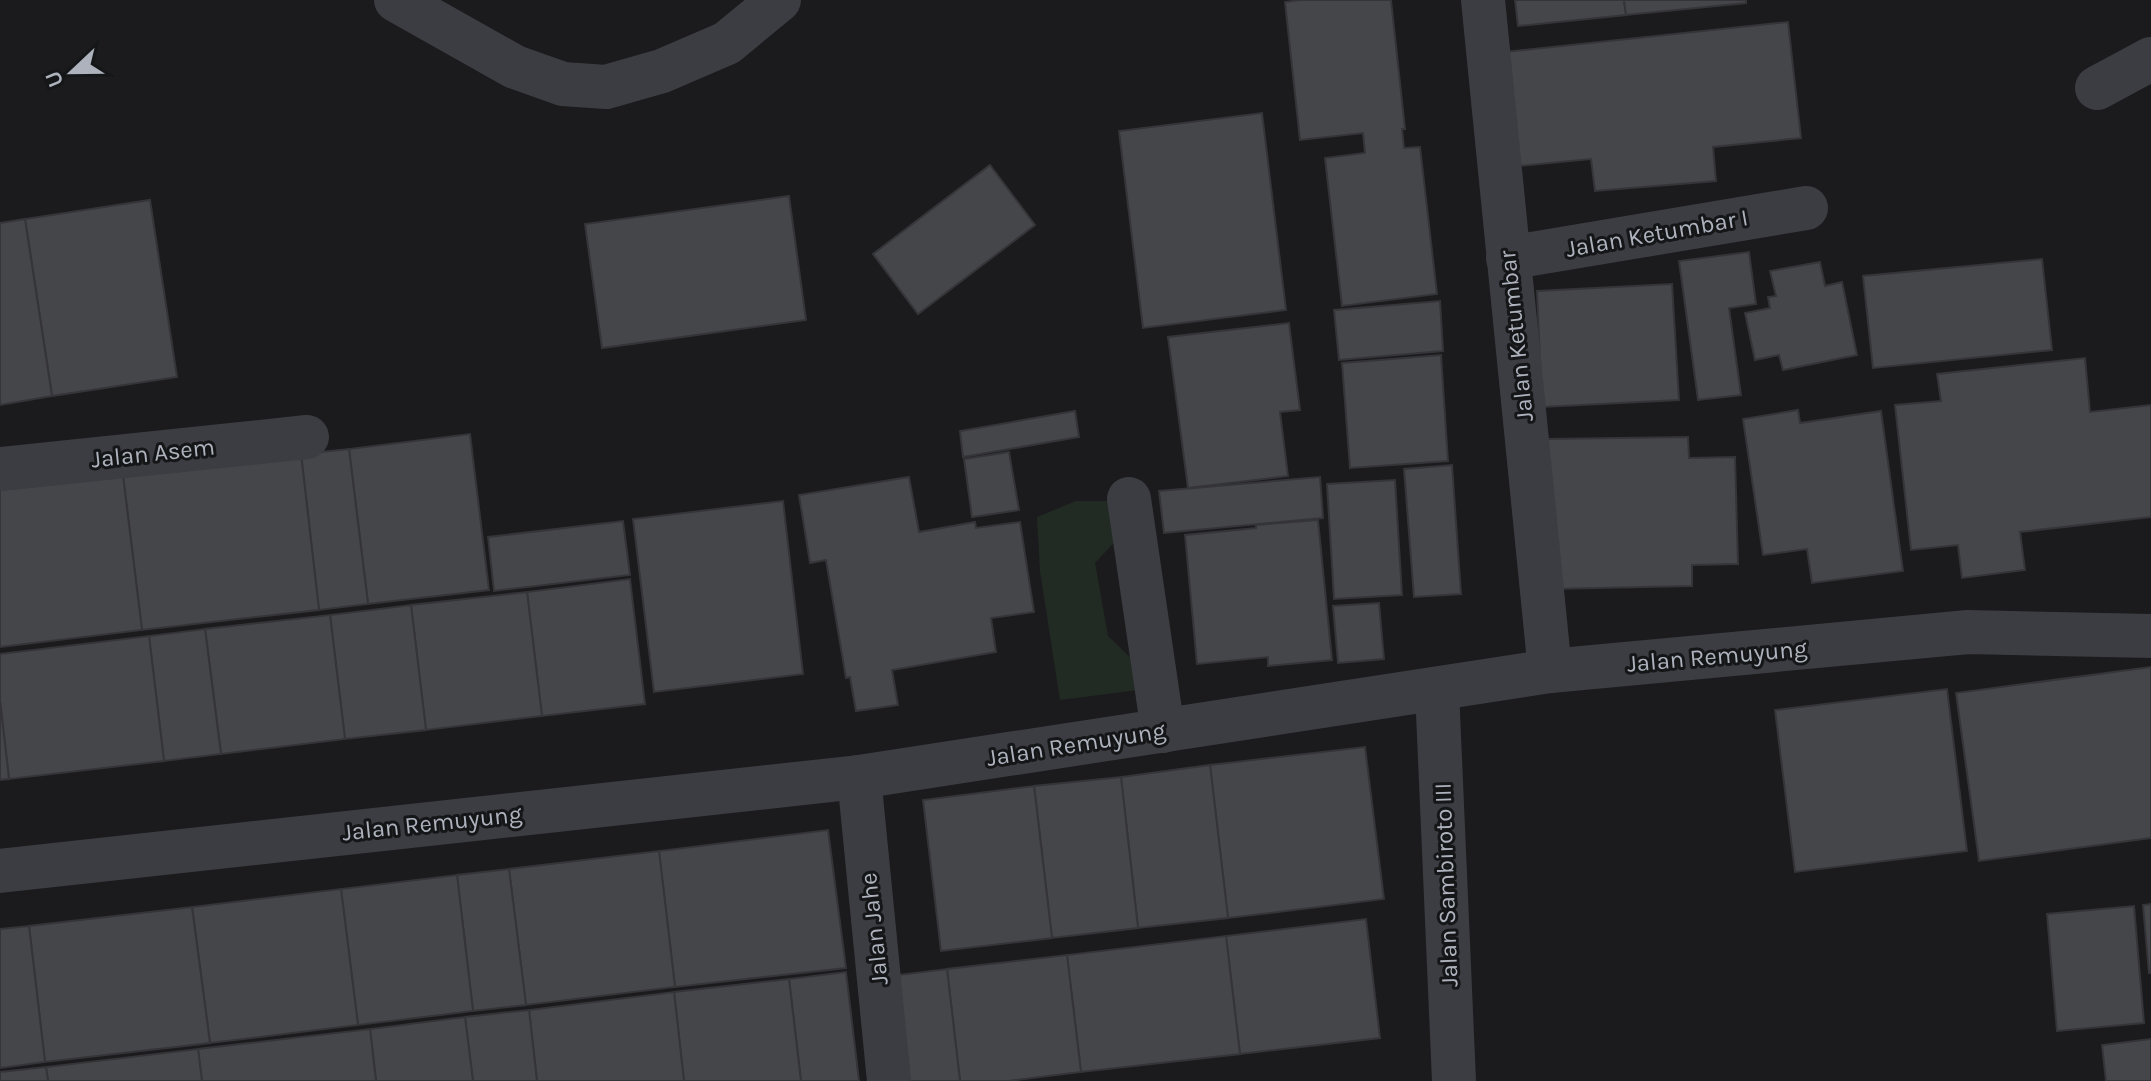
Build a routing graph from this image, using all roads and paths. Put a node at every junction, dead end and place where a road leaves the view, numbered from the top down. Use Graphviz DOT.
graph roads {
  1 [pos="396,0"];
  2 [pos="779,0"];
  3 [pos="1483,0"];
  4 [pos="2151,59"];
  5 [pos="2097,88"];
  6 [pos="1806,208"];
  7 [pos="1508,258"];
  8 [pos="307,437"];
  9 [pos="0,469"];
  10 [pos="1129,499"];
  11 [pos="2151,636"];
  12 [pos="1550,671"];
  13 [pos="1437,690"];
  14 [pos="1163,731"];
  15 [pos="859,777"];
  16 [pos="0,871"];
  17 [pos="889,1081"];
  18 [pos="1454,1081"];
  1 -- 2 [label="street"];
  3 -- 7 [label="street, Jalan Ketumbar"];
  4 -- 5 [label="street"];
  6 -- 7 [label="street, Jalan Ketumbar I"];
  7 -- 12 [label="street, Jalan Ketumbar"];
  8 -- 9 [label="street, Jalan Asem"];
  10 -- 14 [label="street"];
  11 -- 12 [label="street, Jalan Remuyung"];
  12 -- 13 [label="street, Jalan Remuyung"];
  13 -- 14 [label="street, Jalan Remuyung"];
  13 -- 18 [label="street, Jalan Sambiroto III"];
  14 -- 15 [label="street, Jalan Remuyung"];
  15 -- 16 [label="street, Jalan Remuyung"];
  15 -- 17 [label="street, Jalan Jahe"];
}
